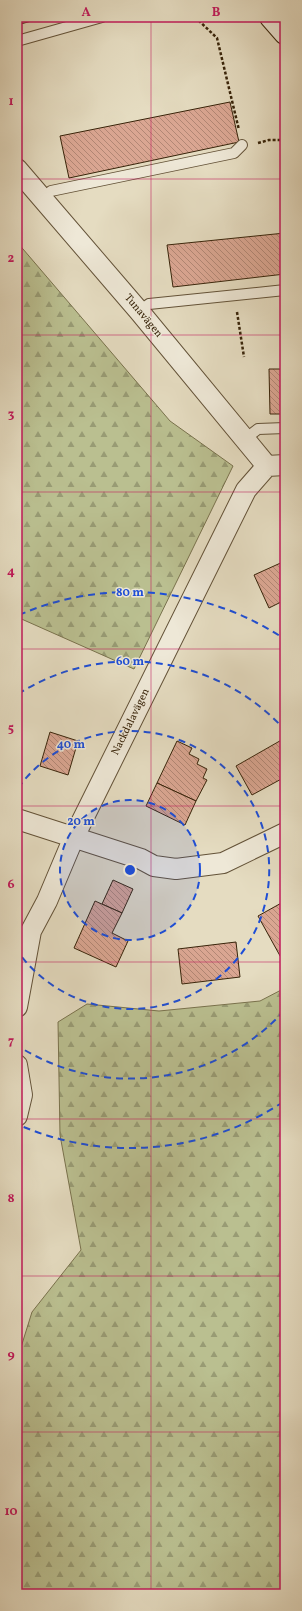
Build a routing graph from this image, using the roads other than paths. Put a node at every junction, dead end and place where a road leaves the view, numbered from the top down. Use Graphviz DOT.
graph roads {
  1 [pos="102,17"];
  2 [pos="271,17"];
  3 [pos="285,33"];
  4 [pos="17,41"];
  5 [pos="242,145"];
  6 [pos="17,169"];
  7 [pos="43,198"];
  8 [pos="285,290"];
  9 [pos="139,311"];
  10 [pos="285,428"];
  11 [pos="245,439"];
  12 [pos="276,465"];
  13 [pos="17,819"];
  14 [pos="285,833"];
  15 [pos="74,837"];
  16 [pos="17,1007"];
  17 [pos="17,1065"];
  18 [pos="17,1116"];
  1 -- 4 [label="lane"];
  2 -- 3 [label="main road"];
  5 -- 7 [label="lane"];
  6 -- 7 [label="street, Tunavägen"];
  7 -- 9 [label="street, Tunavägen"];
  8 -- 9 [label="lane"];
  9 -- 11 [label="street, Tunavägen"];
  10 -- 11 [label="lane"];
  11 -- 12 [label="street, Tunavägen"];
  12 -- 15 [label="street, Nackdalavägen"];
  13 -- 15 [label="street"];
  14 -- 15 [label="street"];
  15 -- 16 [label="street, Nackdalavägen"];
  17 -- 18 [label="street"];
}
